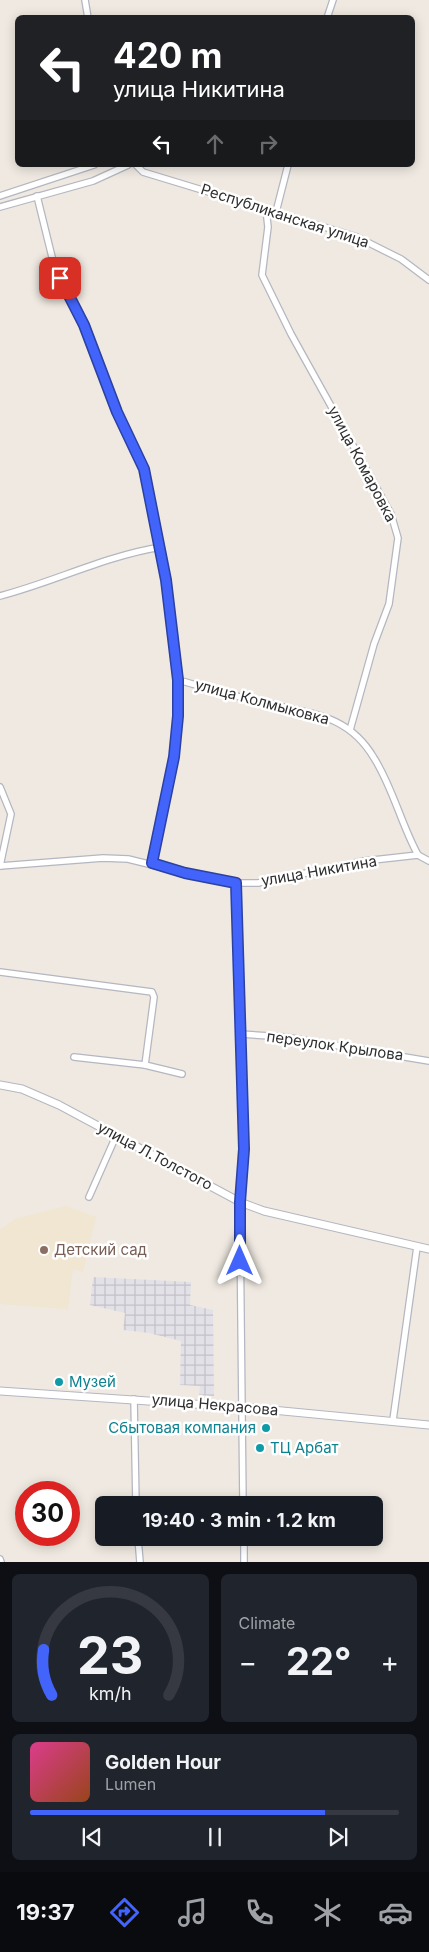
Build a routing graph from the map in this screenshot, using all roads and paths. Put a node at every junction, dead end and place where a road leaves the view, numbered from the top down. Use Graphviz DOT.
graph roads {
  1 [pos="85,0"];
  2 [pos="333,0"];
  3 [pos="88,15"];
  4 [pos="328,15"];
  5 [pos="88,167"];
  6 [pos="124,167"];
  7 [pos="138,167"];
  8 [pos="287,167"];
  9 [pos="0,196"];
  10 [pos="37,196"];
  11 [pos="0,207"];
  12 [pos="266,209"];
  13 [pos="276,212"];
  14 [pos="429,280"];
  15 [pos="160,547"];
  16 [pos="0,596"];
  17 [pos="178,680"];
  18 [pos="350,730"];
  19 [pos="0,787"];
  20 [pos="418,855"];
  21 [pos="429,861"];
  22 [pos="152,863"];
  23 [pos="0,866"];
  24 [pos="236,883"];
  25 [pos="0,972"];
  26 [pos="240,1034"];
  27 [pos="74,1057"];
  28 [pos="429,1061"];
  29 [pos="146,1065"];
  30 [pos="182,1074"];
  31 [pos="0,1085"];
  32 [pos="116,1136"];
  33 [pos="89,1197"];
  34 [pos="240,1202"];
  35 [pos="418,1247"];
  36 [pos="429,1249"];
  37 [pos="0,1391"];
  38 [pos="134,1399"];
  39 [pos="242,1408"];
  40 [pos="393,1420"];
  41 [pos="429,1425"];
  42 [pos="136,1496"];
  43 [pos="243,1496"];
  44 [pos="139,1546"];
  45 [pos="244,1546"];
  46 [pos="140,1562"];
  47 [pos="244,1562"];
  1 -- 3 [label="street"];
  2 -- 4 [label="street"];
  5 -- 9 [label="street"];
  6 -- 10 [label="street"];
  7 -- 12 [label="street, Республиканская улица"];
  8 -- 13 [label="street"];
  10 -- 11 [label="street"];
  10 -- 15 [label="street"];
  12 -- 13 [label="street, Республиканская улица"];
  12 -- 18 [label="street, улица Комаровка"];
  13 -- 14 [label="street, Республиканская улица"];
  15 -- 16 [label="street"];
  15 -- 17 [label="street"];
  17 -- 18 [label="street, улица Колмыковка"];
  17 -- 22 [label="street"];
  18 -- 20 [label="street, улица Колмыковка"];
  19 -- 23 [label="street"];
  20 -- 21 [label="street"];
  20 -- 24 [label="street, улица Никитина"];
  22 -- 23 [label="street, улица Никитина"];
  22 -- 24 [label="street, улица Никитина"];
  24 -- 26 [label="street"];
  25 -- 29 [label="street"];
  26 -- 28 [label="street, переулок Крылова"];
  26 -- 34 [label="street"];
  27 -- 29 [label="street"];
  29 -- 30 [label="street"];
  31 -- 32 [label="street, улица Л.Толстого"];
  32 -- 33 [label="street"];
  32 -- 34 [label="street, улица Л.Толстого"];
  34 -- 35 [label="street, улица Л.Толстого"];
  34 -- 39 [label="street"];
  35 -- 36 [label="street, улица Л.Толстого"];
  35 -- 40 [label="street"];
  37 -- 38 [label="street, улица Некрасова"];
  38 -- 39 [label="street, улица Некрасова"];
  38 -- 42 [label="street"];
  39 -- 40 [label="street, улица Некрасова"];
  39 -- 43 [label="street"];
  40 -- 41 [label="street, улица Некрасова"];
  44 -- 46 [label="street"];
  45 -- 47 [label="street"];
}
